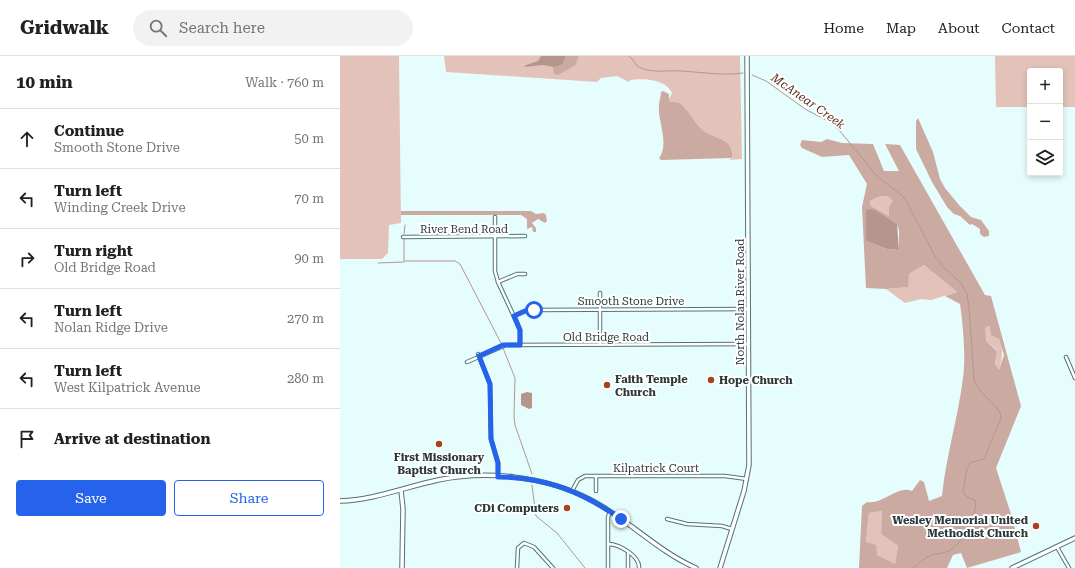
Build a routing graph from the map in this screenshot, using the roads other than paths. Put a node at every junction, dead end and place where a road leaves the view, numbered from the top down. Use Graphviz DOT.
graph roads {
  1 [pos="747,56"];
  2 [pos="495,217"];
  3 [pos="495,236"];
  4 [pos="525,236"];
  5 [pos="403,237"];
  6 [pos="525,274"];
  7 [pos="498,282"];
  8 [pos="600,293"];
  9 [pos="600,309"];
  10 [pos="749,309"];
  11 [pos="514,316"];
  12 [pos="749,344"];
  13 [pos="520,345"];
  14 [pos="600,345"];
  15 [pos="478,355"];
  16 [pos="1066,357"];
  17 [pos="467,362"];
  18 [pos="1075,378"];
  19 [pos="596,476"];
  20 [pos="498,477"];
  21 [pos="747,479"];
  22 [pos="401,490"];
  23 [pos="596,490"];
  24 [pos="572,491"];
  25 [pos="340,501"];
  26 [pos="610,512"];
  27 [pos="667,519"];
  28 [pos="732,529"];
  29 [pos="1075,538"];
  30 [pos="608,544"];
  31 [pos="1057,547"];
  32 [pos="628,552"];
  33 [pos="1019,567"];
  34 [pos="402,568"];
  35 [pos="517,568"];
  36 [pos="553,568"];
  37 [pos="608,568"];
  38 [pos="628,568"];
  39 [pos="639,568"];
  40 [pos="696,568"];
  41 [pos="720,568"];
  42 [pos="1012,568"];
  43 [pos="1069,568"];
  1 -- 10 [label="main road, North Nolan River Road"];
  2 -- 3 [label="street"];
  3 -- 4 [label="street, River Bend Road"];
  3 -- 5 [label="street, River Bend Road"];
  3 -- 7 [label="street"];
  6 -- 7 [label="street"];
  7 -- 11 [label="street"];
  8 -- 9 [label="street"];
  9 -- 10 [label="street, Smooth Stone Drive"];
  9 -- 11 [label="street, Smooth Stone Drive"];
  9 -- 14 [label="street"];
  10 -- 12 [label="main road, North Nolan River Road"];
  11 -- 13 [label="street"];
  12 -- 14 [label="street, Old Bridge Road"];
  12 -- 21 [label="main road, North Nolan River Road"];
  13 -- 14 [label="street, Old Bridge Road"];
  13 -- 15 [label="street, Old Bridge Road"];
  15 -- 17 [label="street, Old Bridge Road"];
  15 -- 20 [label="street"];
  16 -- 18 [label="street"];
  19 -- 21 [label="street, Kilpatrick Court"];
  19 -- 23 [label="street"];
  19 -- 24 [label="street, Kilpatrick Court"];
  20 -- 22 [label="main road"];
  20 -- 24 [label="main road"];
  21 -- 28 [label="main road, North Nolan River Road"];
  22 -- 25 [label="main road"];
  22 -- 34 [label="main road"];
  24 -- 26 [label="main road"];
  26 -- 30 [label="street"];
  26 -- 40 [label="main road"];
  27 -- 28 [label="street"];
  28 -- 41 [label="main road, North Nolan River Road"];
  29 -- 31 [label="main road"];
  30 -- 32 [label="street"];
  30 -- 37 [label="street"];
  31 -- 33 [label="main road"];
  31 -- 43 [label="street"];
  32 -- 38 [label="street"];
  32 -- 39 [label="street"];
  33 -- 42 [label="main road"];
  35 -- 36 [label="street"];
}
